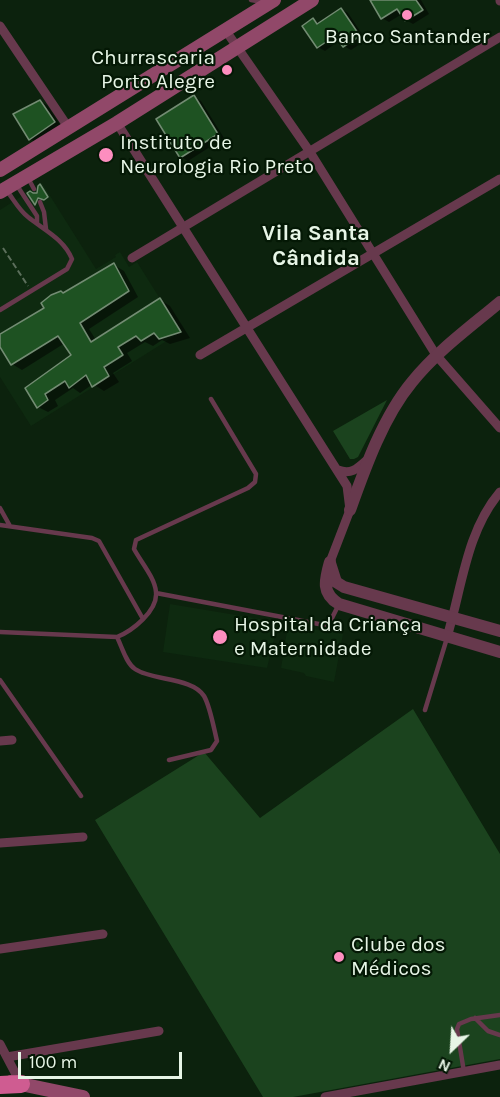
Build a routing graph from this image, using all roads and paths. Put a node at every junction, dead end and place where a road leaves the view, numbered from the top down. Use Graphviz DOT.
graph roads {
  1 [pos="251,0"];
  2 [pos="312,0"];
  3 [pos="272,2"];
  4 [pos="0,26"];
  5 [pos="226,31"];
  6 [pos="500,38"];
  7 [pos="238,48"];
  8 [pos="105,105"];
  9 [pos="117,123"];
  10 [pos="68,127"];
  11 [pos="310,152"];
  12 [pos="0,170"];
  13 [pos="500,179"];
  14 [pos="12,185"];
  15 [pos="33,189"];
  16 [pos="40,202"];
  17 [pos="37,223"];
  18 [pos="184,228"];
  19 [pos="46,229"];
  20 [pos="3,248"];
  21 [pos="374,253"];
  22 [pos="132,258"];
  23 [pos="31,291"];
  24 [pos="500,302"];
  25 [pos="0,310"];
  26 [pos="247,327"];
  27 [pos="200,355"];
  28 [pos="436,355"];
  29 [pos="211,399"];
  30 [pos="500,428"];
  31 [pos="370,458"];
  32 [pos="338,470"];
  33 [pos="500,492"];
  34 [pos="0,508"];
  35 [pos="350,510"];
  36 [pos="0,525"];
  37 [pos="10,526"];
  38 [pos="330,562"];
  39 [pos="156,593"];
  40 [pos="339,604"];
  41 [pos="453,618"];
  42 [pos="143,619"];
  43 [pos="500,631"];
  44 [pos="0,632"];
  45 [pos="447,637"];
  46 [pos="117,638"];
  47 [pos="500,652"];
  48 [pos="0,680"];
  49 [pos="425,710"];
  50 [pos="12,740"];
  51 [pos="0,741"];
  52 [pos="169,760"];
  53 [pos="81,796"];
  54 [pos="83,837"];
  55 [pos="0,843"];
  56 [pos="103,934"];
  57 [pos="0,949"];
  58 [pos="500,1015"];
  59 [pos="475,1018"];
  60 [pos="159,1031"];
  61 [pos="500,1035"];
  62 [pos="0,1044"];
  63 [pos="7,1057"];
  64 [pos="500,1065"];
  65 [pos="464,1072"];
  66 [pos="0,1080"];
  67 [pos="21,1084"];
  68 [pos="0,1085"];
  69 [pos="83,1097"];
  70 [pos="325,1097"];
  1 -- 3 [label="lane"];
  2 -- 7 [label="main road"];
  3 -- 5 [label="main road"];
  4 -- 10 [label="street"];
  5 -- 7 [label="street"];
  5 -- 8 [label="main road"];
  6 -- 11 [label="street"];
  7 -- 9 [label="main road"];
  7 -- 11 [label="street"];
  8 -- 9 [label="main road"];
  8 -- 10 [label="main road"];
  9 -- 14 [label="main road"];
  9 -- 18 [label="street"];
  10 -- 12 [label="main road"];
  11 -- 18 [label="street"];
  11 -- 21 [label="street"];
  13 -- 21 [label="street"];
  14 -- 15 [label="lane"];
  14 -- 17 [label="lane"];
  14 -- 17 [label="lane"];
  16 -- 19 [label="lane"];
  17 -- 19 [label="lane"];
  18 -- 22 [label="street"];
  18 -- 26 [label="street"];
  19 -- 23 [label="lane"];
  20 -- 23 [label="path"];
  21 -- 26 [label="street"];
  21 -- 28 [label="street"];
  23 -- 25 [label="lane"];
  24 -- 28 [label="street"];
  26 -- 27 [label="street"];
  26 -- 32 [label="street"];
  28 -- 30 [label="street"];
  28 -- 31 [label="street"];
  29 -- 39 [label="lane"];
  31 -- 32 [label="street"];
  31 -- 35 [label="street"];
  32 -- 35 [label="street"];
  33 -- 41 [label="street"];
  34 -- 37 [label="lane"];
  35 -- 38 [label="street"];
  36 -- 37 [label="lane"];
  37 -- 42 [label="lane"];
  38 -- 40 [label="street"];
  38 -- 41 [label="street"];
  39 -- 40 [label="lane"];
  39 -- 42 [label="lane"];
  40 -- 45 [label="street"];
  41 -- 43 [label="street"];
  41 -- 45 [label="street"];
  42 -- 46 [label="lane"];
  44 -- 46 [label="lane"];
  45 -- 47 [label="street"];
  45 -- 49 [label="lane"];
  46 -- 52 [label="lane"];
  48 -- 53 [label="lane"];
  50 -- 51 [label="street"];
  54 -- 55 [label="street"];
  56 -- 57 [label="street"];
  58 -- 59 [label="lane"];
  59 -- 61 [label="lane"];
  59 -- 65 [label="lane"];
  60 -- 63 [label="street"];
  62 -- 63 [label="street"];
  63 -- 67 [label="street"];
  64 -- 65 [label="street"];
  65 -- 70 [label="street"];
  66 -- 67 [label="main road"];
  67 -- 68 [label="highway"];
  67 -- 69 [label="main road"];
}
